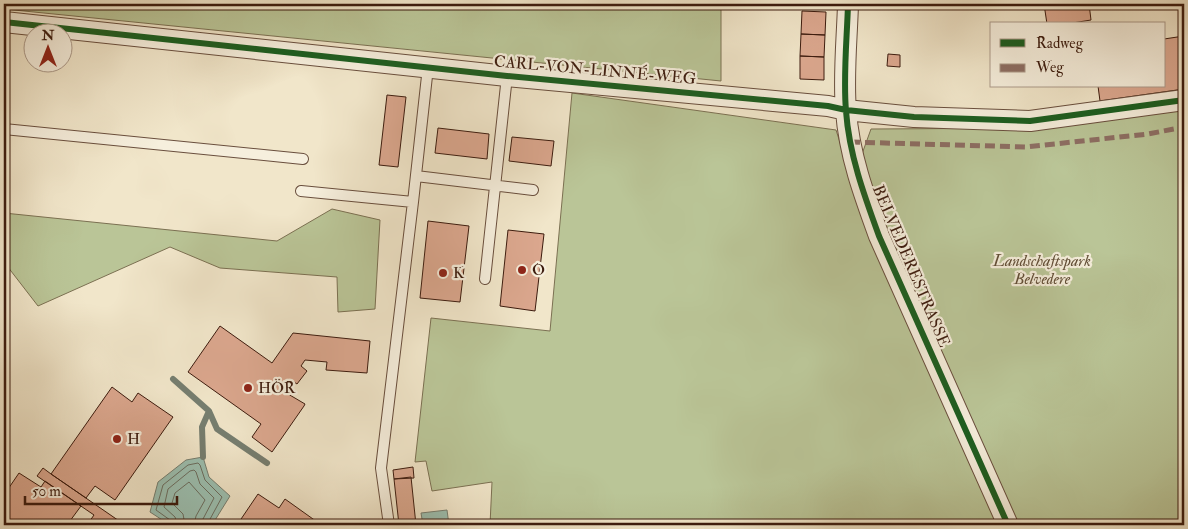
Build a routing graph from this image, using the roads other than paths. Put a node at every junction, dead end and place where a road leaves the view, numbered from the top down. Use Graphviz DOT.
graph roads {
  1 [pos="848,4"];
  2 [pos="4,22"];
  3 [pos="428,67"];
  4 [pos="507,76"];
  5 [pos="1184,100"];
  6 [pos="846,110"];
  7 [pos="4,129"];
  8 [pos="303,159"];
  9 [pos="416,176"];
  10 [pos="495,185"];
  11 [pos="533,190"];
  12 [pos="301,191"];
  13 [pos="413,202"];
  14 [pos="485,279"];
  15 [pos="389,525"];
  16 [pos="1008,525"];
  1 -- 6 [label="street, BELVEDERESTRASSE"];
  2 -- 3 [label="street, CARL-VON-LINNÉ-WEG"];
  3 -- 4 [label="street, CARL-VON-LINNÉ-WEG"];
  3 -- 9 [label="lane"];
  4 -- 6 [label="street, CARL-VON-LINNÉ-WEG"];
  4 -- 10 [label="lane"];
  5 -- 6 [label="street, CARL-VON-LINNÉ-WEG"];
  6 -- 16 [label="street, BELVEDERESTRASSE"];
  7 -- 8 [label="lane"];
  9 -- 10 [label="lane"];
  9 -- 13 [label="lane"];
  10 -- 11 [label="lane"];
  10 -- 14 [label="lane"];
  12 -- 13 [label="lane"];
  13 -- 15 [label="lane"];
}
